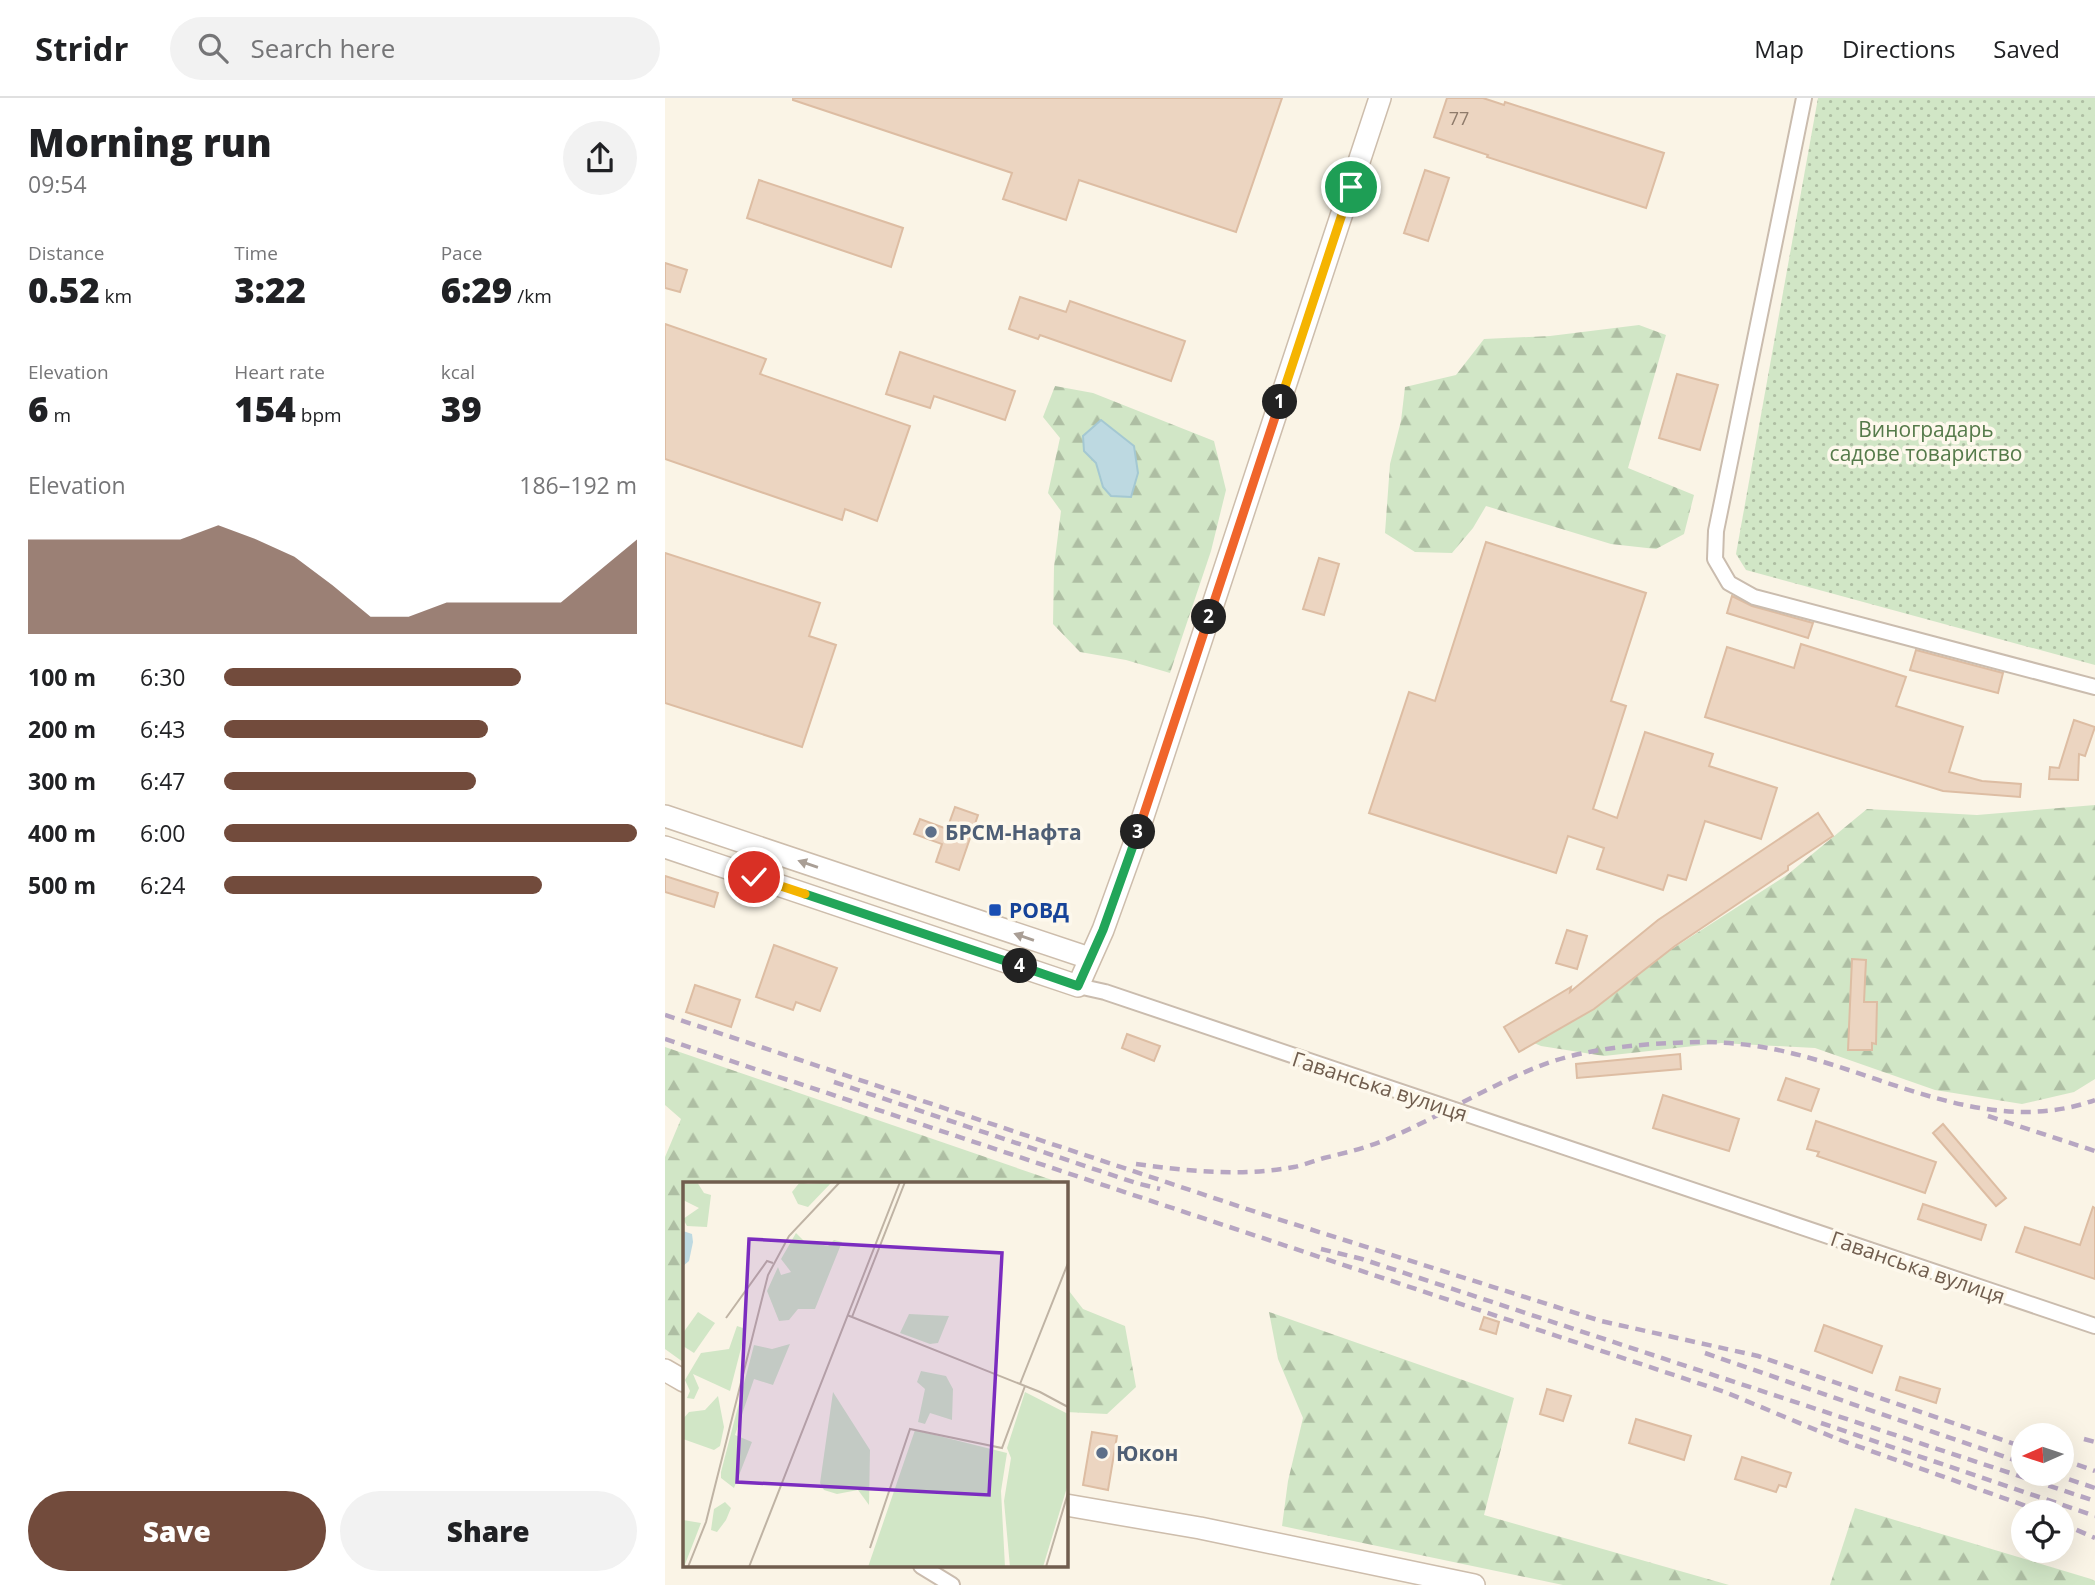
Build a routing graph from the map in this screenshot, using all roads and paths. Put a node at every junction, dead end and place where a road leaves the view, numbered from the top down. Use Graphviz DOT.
graph roads {
  1 [pos="1380,98"];
  2 [pos="1804,98"];
  3 [pos="2095,687"];
  4 [pos="665,816"];
  5 [pos="665,847"];
  6 [pos="1089,958"];
  7 [pos="1078,986"];
  8 [pos="2095,1326"];
  9 [pos="665,1370"];
  10 [pos="683,1380"];
  11 [pos="1067,1505"];
  12 [pos="924,1568"];
  13 [pos="952,1585"];
  14 [pos="1474,1585"];
  1 -- 6 [label="street"];
  2 -- 3 [label="street"];
  6 -- 4 [label="street, one-way"];
  5 -- 7 [label="street, Гаванська вулиця"];
  6 -- 7 [label="street"];
  7 -- 8 [label="street, Гаванська вулиця"];
  9 -- 10 [label="street"];
  11 -- 14 [label="street"];
  12 -- 13 [label="street"];
}
